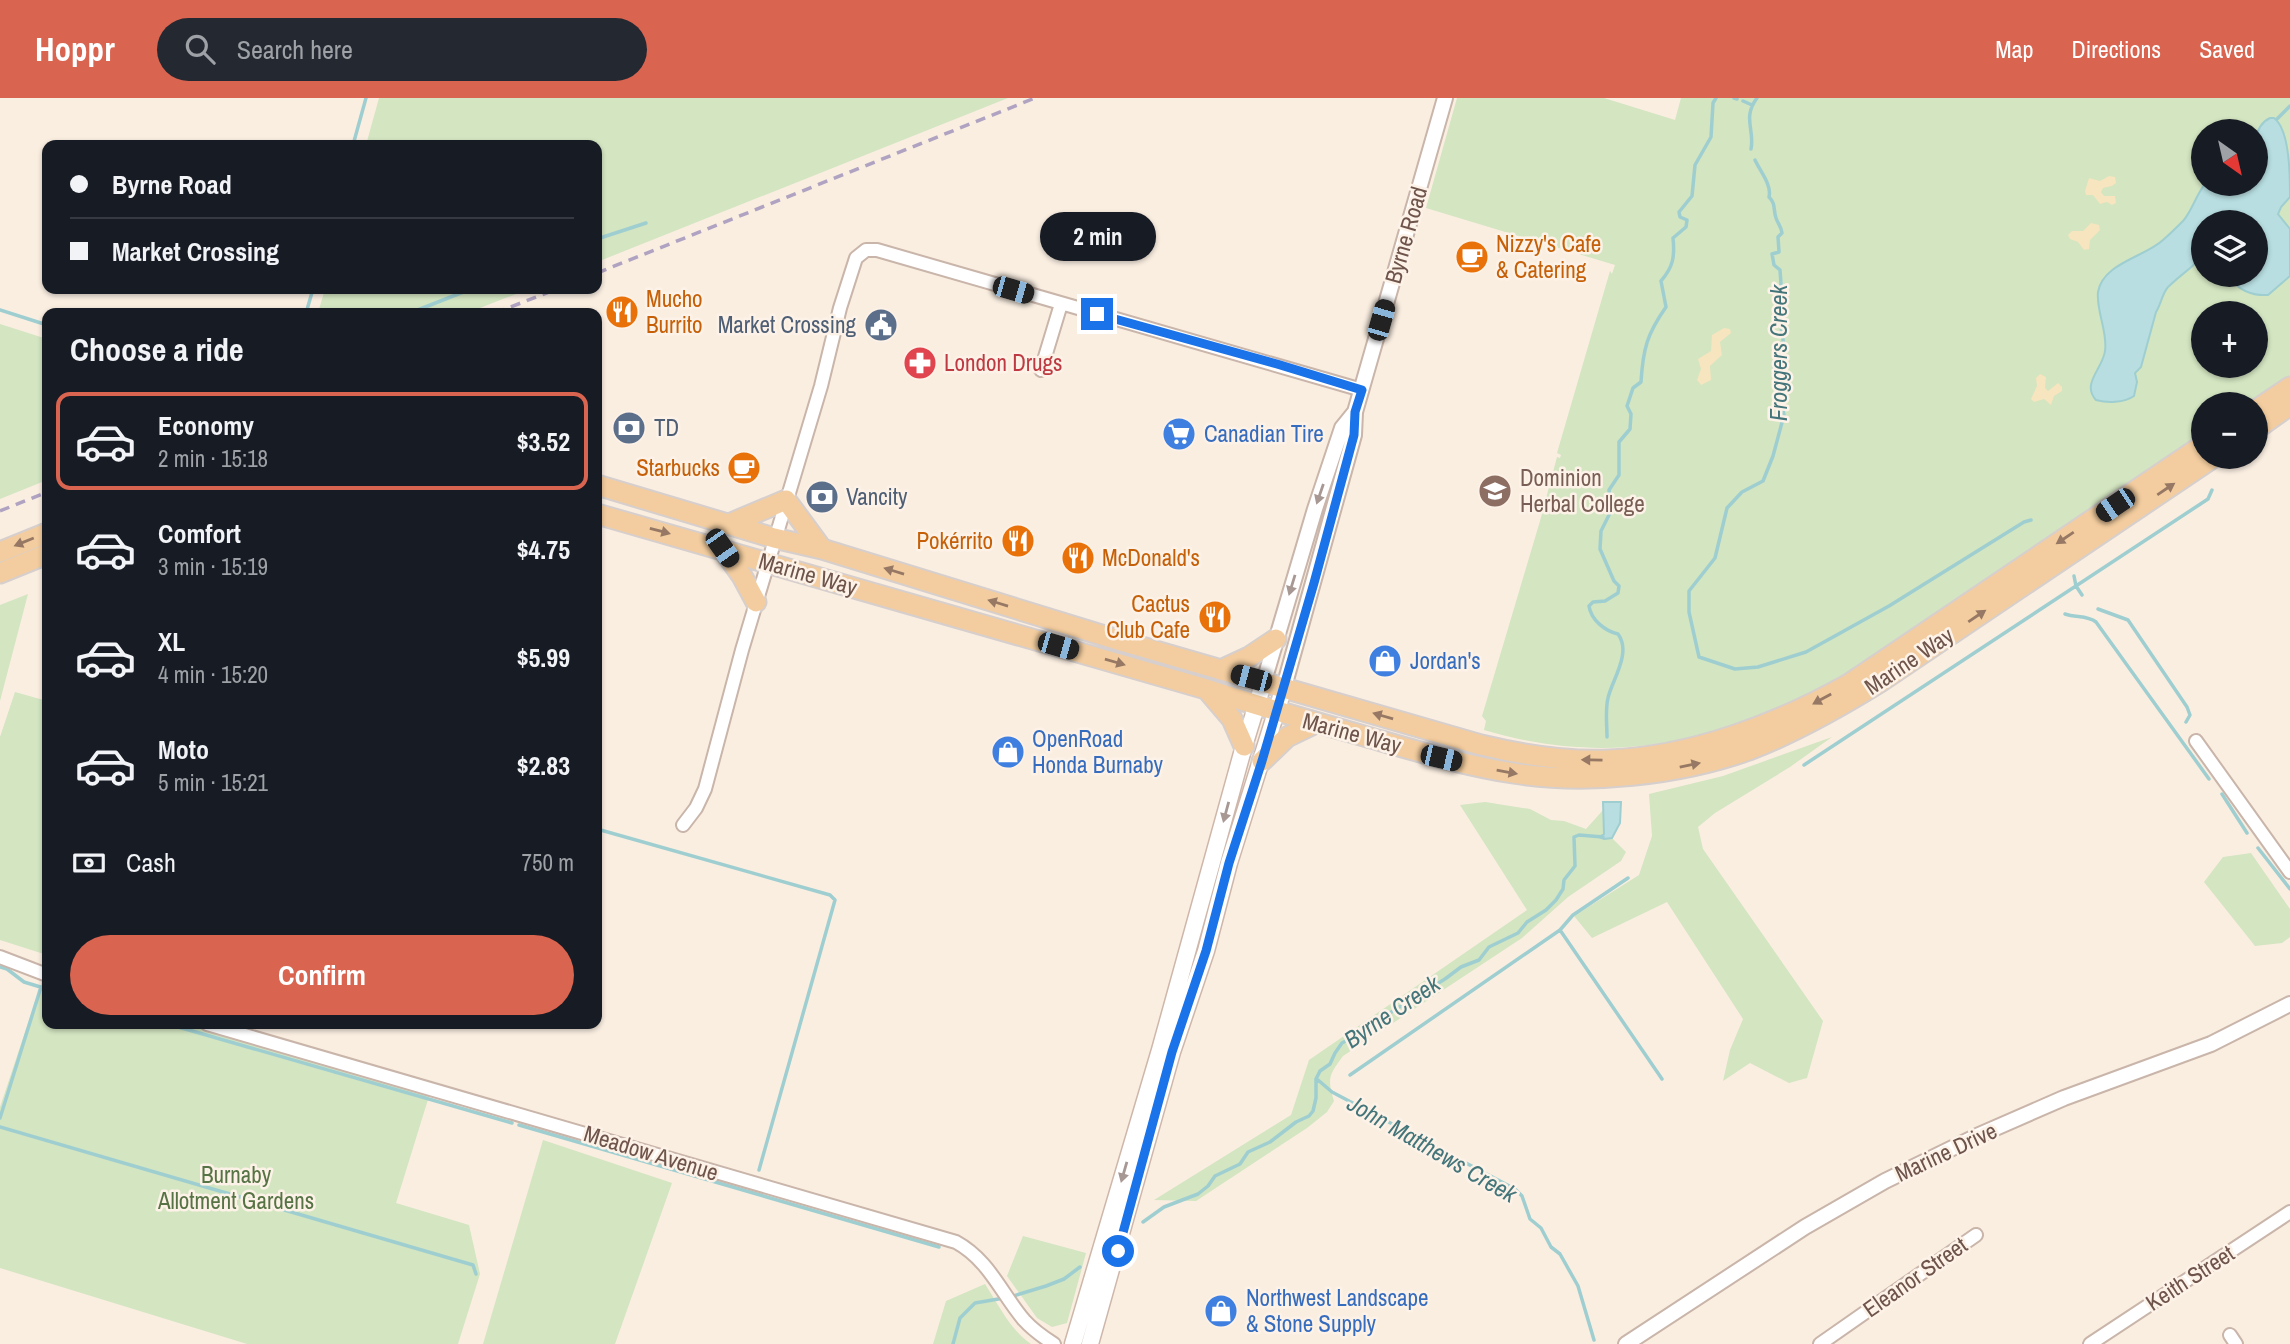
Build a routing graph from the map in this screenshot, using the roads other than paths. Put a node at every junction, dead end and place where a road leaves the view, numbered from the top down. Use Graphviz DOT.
graph roads {
  1 [pos="1445,98"];
  2 [pos="1061,304"];
  3 [pos="1041,370"];
  4 [pos="2290,387"];
  5 [pos="1362,390"];
  6 [pos="2268,402"];
  7 [pos="2290,405"];
  8 [pos="1355,412"];
  9 [pos="2268,421"];
  10 [pos="2191,453"];
  11 [pos="2196,469"];
  12 [pos="602,486"];
  13 [pos="786,500"];
  14 [pos="602,514"];
  15 [pos="729,524"];
  16 [pos="42,535"];
  17 [pos="774,538"];
  18 [pos="722,548"];
  19 [pos="822,549"];
  20 [pos="0,552"];
  21 [pos="42,556"];
  22 [pos="768,562"];
  23 [pos="0,573"];
  24 [pos="756,602"];
  25 [pos="1276,639"];
  26 [pos="1221,670"];
  27 [pos="1264,681"];
  28 [pos="1284,687"];
  29 [pos="1206,689"];
  30 [pos="1256,705"];
  31 [pos="1277,712"];
  32 [pos="1316,723"];
  33 [pos="2196,741"];
  34 [pos="1244,746"];
  35 [pos="1262,761"];
  36 [pos="683,825"];
  37 [pos="2290,872"];
  38 [pos="0,957"];
  39 [pos="42,973"];
  40 [pos="2290,1004"];
  41 [pos="224,1029"];
  42 [pos="2290,1212"];
  43 [pos="1976,1235"];
  44 [pos="1054,1344"];
  45 [pos="1073,1344"];
  46 [pos="1090,1344"];
  47 [pos="1626,1344"];
  48 [pos="1819,1344"];
  49 [pos="2090,1344"];
  1 -- 5 [label="street, Byrne Road"];
  2 -- 3 [label="street"];
  2 -- 5 [label="street"];
  2 -- 13 [label="street"];
  4 -- 6 [label="main road"];
  5 -- 8 [label="street, Byrne Road"];
  7 -- 9 [label="main road"];
  8 -- 25 [label="street, Byrne Road, one-way"];
  8 -- 28 [label="street, Byrne Road"];
  10 -- 28 [label="main road, Marine Way, one-way"];
  32 -- 11 [label="main road, Marine Way, one-way"];
  12 -- 15 [label="main road, Marine Way"];
  13 -- 15 [label="main road"];
  13 -- 17 [label="street"];
  13 -- 19 [label="main road"];
  14 -- 18 [label="main road, Marine Way, one-way"];
  15 -- 17 [label="main road, Marine Way"];
  16 -- 20 [label="main road, one-way"];
  17 -- 19 [label="main road, Marine Way"];
  17 -- 22 [label="street"];
  18 -- 22 [label="main road, Marine Way"];
  18 -- 24 [label="main road"];
  26 -- 19 [label="main road, Marine Way, one-way"];
  21 -- 23 [label="main road"];
  22 -- 24 [label="street"];
  22 -- 29 [label="main road, Marine Way, one-way"];
  24 -- 36 [label="street"];
  25 -- 26 [label="main road"];
  25 -- 27 [label="street, Byrne Road"];
  26 -- 27 [label="main road, Marine Way"];
  27 -- 28 [label="main road, Marine Way"];
  27 -- 30 [label="main road, Byrne Road"];
  28 -- 31 [label="main road, Byrne Road"];
  29 -- 30 [label="main road, Marine Way"];
  29 -- 34 [label="main road"];
  30 -- 31 [label="main road, Marine Way"];
  30 -- 34 [label="main road, Byrne Road"];
  31 -- 32 [label="main road, Marine Way"];
  31 -- 35 [label="main road, Byrne Road"];
  32 -- 35 [label="main road"];
  33 -- 37 [label="street"];
  34 -- 45 [label="main road, Byrne Road, one-way"];
  35 -- 46 [label="main road, Byrne Road"];
  38 -- 39 [label="street"];
  40 -- 47 [label="street, Marine Drive"];
  41 -- 44 [label="street, Meadow Avenue"];
  42 -- 49 [label="street, Keith Street"];
  43 -- 48 [label="street, Eleanor Street"];
}
